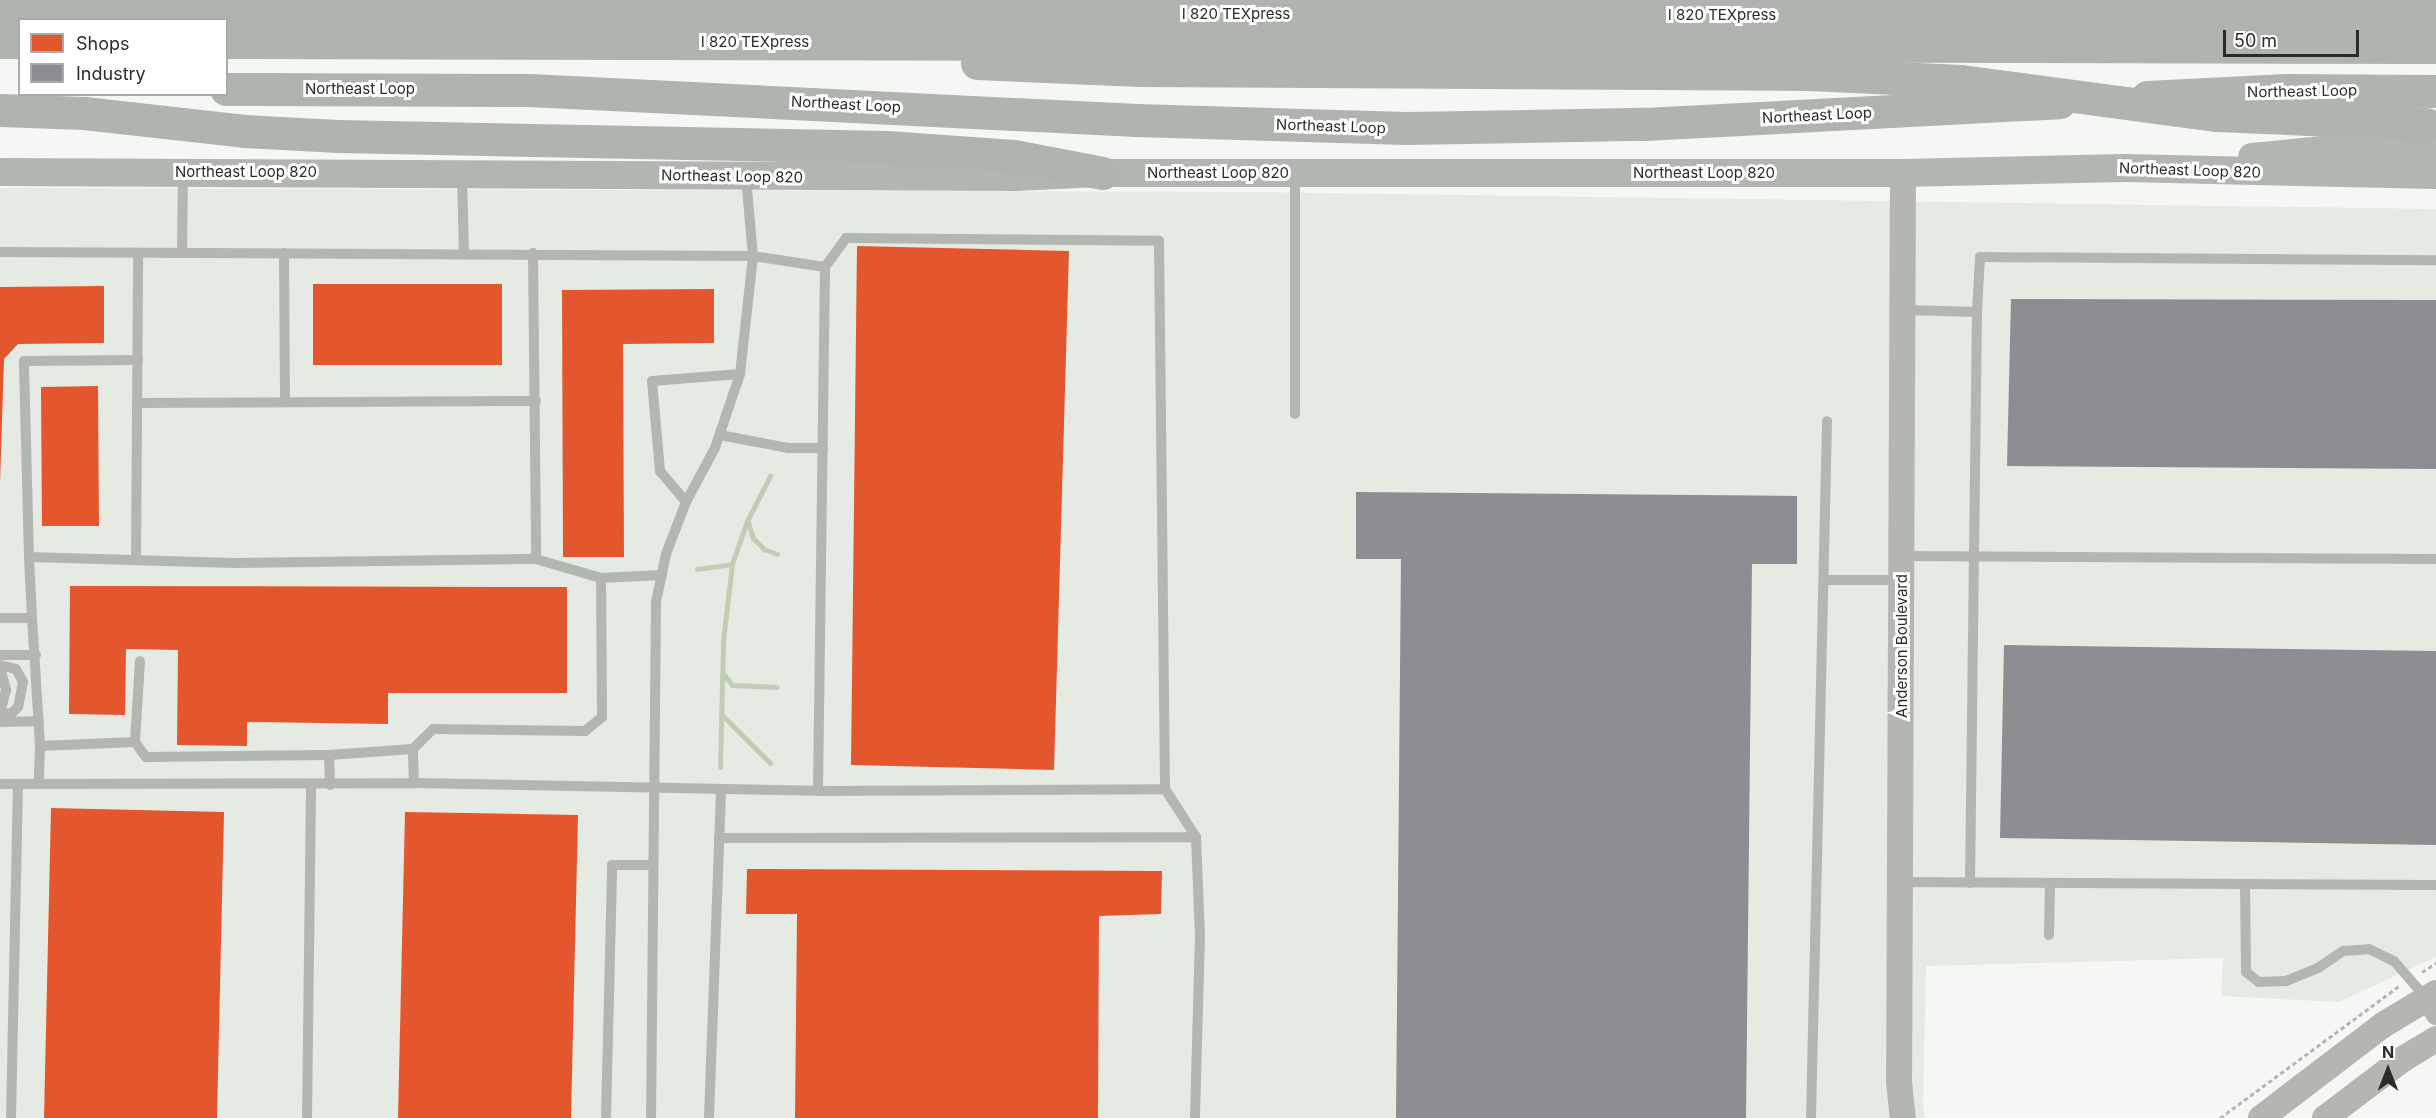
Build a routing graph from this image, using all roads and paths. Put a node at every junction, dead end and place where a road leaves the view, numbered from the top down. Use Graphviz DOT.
graph roads {
  1 [pos="460,6"];
  2 [pos="0,12"];
  3 [pos="2436,16"];
  4 [pos="0,42"];
  5 [pos="18,42"];
  6 [pos="228,42"];
  7 [pos="876,42"];
  8 [pos="2436,47"];
  9 [pos="228,89"];
  10 [pos="0,90"];
  11 [pos="18,90"];
  12 [pos="2436,91"];
  13 [pos="0,110"];
  14 [pos="2433,133"];
  15 [pos="2125,168"];
  16 [pos="183,171"];
  17 [pos="0,172"];
  18 [pos="1903,173"];
  19 [pos="462,174"];
  20 [pos="1102,174"];
  21 [pos="1295,174"];
  22 [pos="2436,175"];
  23 [pos="746,177"];
  24 [pos="0,252"];
  25 [pos="138,253"];
  26 [pos="182,253"];
  27 [pos="284,253"];
  28 [pos="464,253"];
  29 [pos="533,253"];
  30 [pos="753,256"];
  31 [pos="2436,260"];
  32 [pos="825,267"];
  33 [pos="1904,310"];
  34 [pos="1977,312"];
  35 [pos="138,360"];
  36 [pos="740,374"];
  37 [pos="285,401"];
  38 [pos="536,401"];
  39 [pos="138,403"];
  40 [pos="1295,414"];
  41 [pos="1827,421"];
  42 [pos="720,435"];
  43 [pos="823,448"];
  44 [pos="686,502"];
  45 [pos="1974,557"];
  46 [pos="29,558"];
  47 [pos="536,559"];
  48 [pos="2436,559"];
  49 [pos="136,560"];
  50 [pos="1902,568"];
  51 [pos="662,575"];
  52 [pos="601,578"];
  53 [pos="1825,580"];
  54 [pos="0,618"];
  55 [pos="32,618"];
  56 [pos="0,655"];
  57 [pos="36,656"];
  58 [pos="140,661"];
  59 [pos="0,666"];
  60 [pos="0,714"];
  61 [pos="39,721"];
  62 [pos="0,722"];
  63 [pos="135,742"];
  64 [pos="40,746"];
  65 [pos="413,750"];
  66 [pos="329,755"];
  67 [pos="414,783"];
  68 [pos="0,784"];
  69 [pos="18,784"];
  70 [pos="39,784"];
  71 [pos="330,785"];
  72 [pos="311,786"];
  73 [pos="654,789"];
  74 [pos="1165,789"];
  75 [pos="721,790"];
  76 [pos="818,791"];
  77 [pos="1196,837"];
  78 [pos="719,838"];
  79 [pos="653,865"];
  80 [pos="1900,882"];
  81 [pos="1970,883"];
  82 [pos="2049,884"];
  83 [pos="2245,884"];
  84 [pos="2436,885"];
  85 [pos="2049,934"];
  86 [pos="2436,963"];
  87 [pos="2394,989"];
  88 [pos="2430,994"];
  89 [pos="2436,1039"];
  90 [pos="11,1118"];
  91 [pos="307,1118"];
  92 [pos="606,1118"];
  93 [pos="651,1118"];
  94 [pos="709,1118"];
  95 [pos="1195,1118"];
  96 [pos="1811,1118"];
  97 [pos="1903,1118"];
  98 [pos="2220,1118"];
  99 [pos="2261,1118"];
  100 [pos="2325,1118"];
  1 -- 2 [label="highway, I 820 TEXpress"];
  1 -- 3 [label="highway, I 820 TEXpress"];
  4 -- 5 [label="highway"];
  6 -- 7 [label="highway, I 820 TEXpress"];
  7 -- 8 [label="highway, I 820 TEXpress"];
  7 -- 14 [label="highway, bridge"];
  9 -- 12 [label="highway, Northeast Loop"];
  10 -- 11 [label="highway"];
  13 -- 20 [label="highway"];
  14 -- 15 [label="main road"];
  15 -- 18 [label="main road, Northeast Loop 820"];
  15 -- 22 [label="main road, Northeast Loop 820"];
  16 -- 17 [label="main road, Northeast Loop 820"];
  16 -- 19 [label="main road, Northeast Loop 820"];
  16 -- 26 [label="lane"];
  18 -- 21 [label="main road, Northeast Loop 820"];
  18 -- 33 [label="street, Anderson Boulevard"];
  19 -- 23 [label="main road, Northeast Loop 820"];
  19 -- 28 [label="lane"];
  20 -- 21 [label="main road, Northeast Loop 820"];
  20 -- 23 [label="main road, Northeast Loop 820"];
  21 -- 40 [label="lane"];
  23 -- 30 [label="lane"];
  24 -- 25 [label="lane"];
  25 -- 26 [label="lane"];
  25 -- 35 [label="lane"];
  26 -- 27 [label="lane"];
  27 -- 28 [label="lane"];
  27 -- 37 [label="lane"];
  28 -- 29 [label="lane"];
  29 -- 30 [label="lane"];
  29 -- 38 [label="lane"];
  30 -- 32 [label="lane"];
  30 -- 36 [label="lane"];
  31 -- 34 [label="lane"];
  32 -- 43 [label="lane"];
  32 -- 74 [label="lane"];
  33 -- 34 [label="lane"];
  33 -- 50 [label="street, Anderson Boulevard"];
  34 -- 45 [label="lane"];
  35 -- 39 [label="lane"];
  35 -- 46 [label="lane"];
  36 -- 42 [label="lane"];
  36 -- 44 [label="lane"];
  37 -- 38 [label="lane"];
  37 -- 39 [label="lane"];
  38 -- 47 [label="lane"];
  39 -- 49 [label="lane"];
  41 -- 53 [label="lane"];
  42 -- 43 [label="lane"];
  42 -- 44 [label="lane"];
  43 -- 76 [label="lane"];
  44 -- 51 [label="lane"];
  45 -- 48 [label="lane"];
  45 -- 50 [label="lane"];
  45 -- 81 [label="lane"];
  46 -- 49 [label="lane"];
  46 -- 55 [label="lane"];
  47 -- 49 [label="lane"];
  47 -- 52 [label="lane"];
  50 -- 53 [label="lane"];
  50 -- 80 [label="street, Anderson Boulevard"];
  51 -- 52 [label="lane"];
  51 -- 73 [label="lane"];
  52 -- 65 [label="lane"];
  53 -- 96 [label="lane"];
  54 -- 55 [label="lane"];
  55 -- 57 [label="lane"];
  56 -- 57 [label="lane"];
  57 -- 61 [label="lane"];
  58 -- 63 [label="lane"];
  59 -- 60 [label="lane"];
  59 -- 60 [label="lane"];
  61 -- 62 [label="lane"];
  61 -- 64 [label="lane"];
  63 -- 64 [label="lane"];
  63 -- 66 [label="lane"];
  64 -- 70 [label="lane"];
  65 -- 66 [label="lane"];
  65 -- 67 [label="lane"];
  66 -- 71 [label="lane"];
  67 -- 71 [label="lane"];
  67 -- 73 [label="lane"];
  68 -- 69 [label="lane"];
  69 -- 70 [label="lane"];
  69 -- 90 [label="lane"];
  70 -- 72 [label="lane"];
  71 -- 72 [label="lane"];
  72 -- 91 [label="lane"];
  73 -- 75 [label="lane"];
  73 -- 79 [label="lane"];
  74 -- 76 [label="lane"];
  74 -- 77 [label="lane"];
  75 -- 76 [label="lane"];
  75 -- 78 [label="lane"];
  77 -- 78 [label="lane"];
  77 -- 95 [label="lane"];
  78 -- 94 [label="lane"];
  79 -- 92 [label="lane"];
  79 -- 93 [label="lane"];
  80 -- 81 [label="lane"];
  80 -- 97 [label="street, Anderson Boulevard"];
  81 -- 82 [label="lane"];
  82 -- 83 [label="lane"];
  82 -- 85 [label="lane"];
  83 -- 84 [label="lane"];
  83 -- 88 [label="lane"];
  86 -- 88 [label="path"];
  87 -- 98 [label="path"];
  88 -- 99 [label="street"];
  89 -- 100 [label="street"];
}
